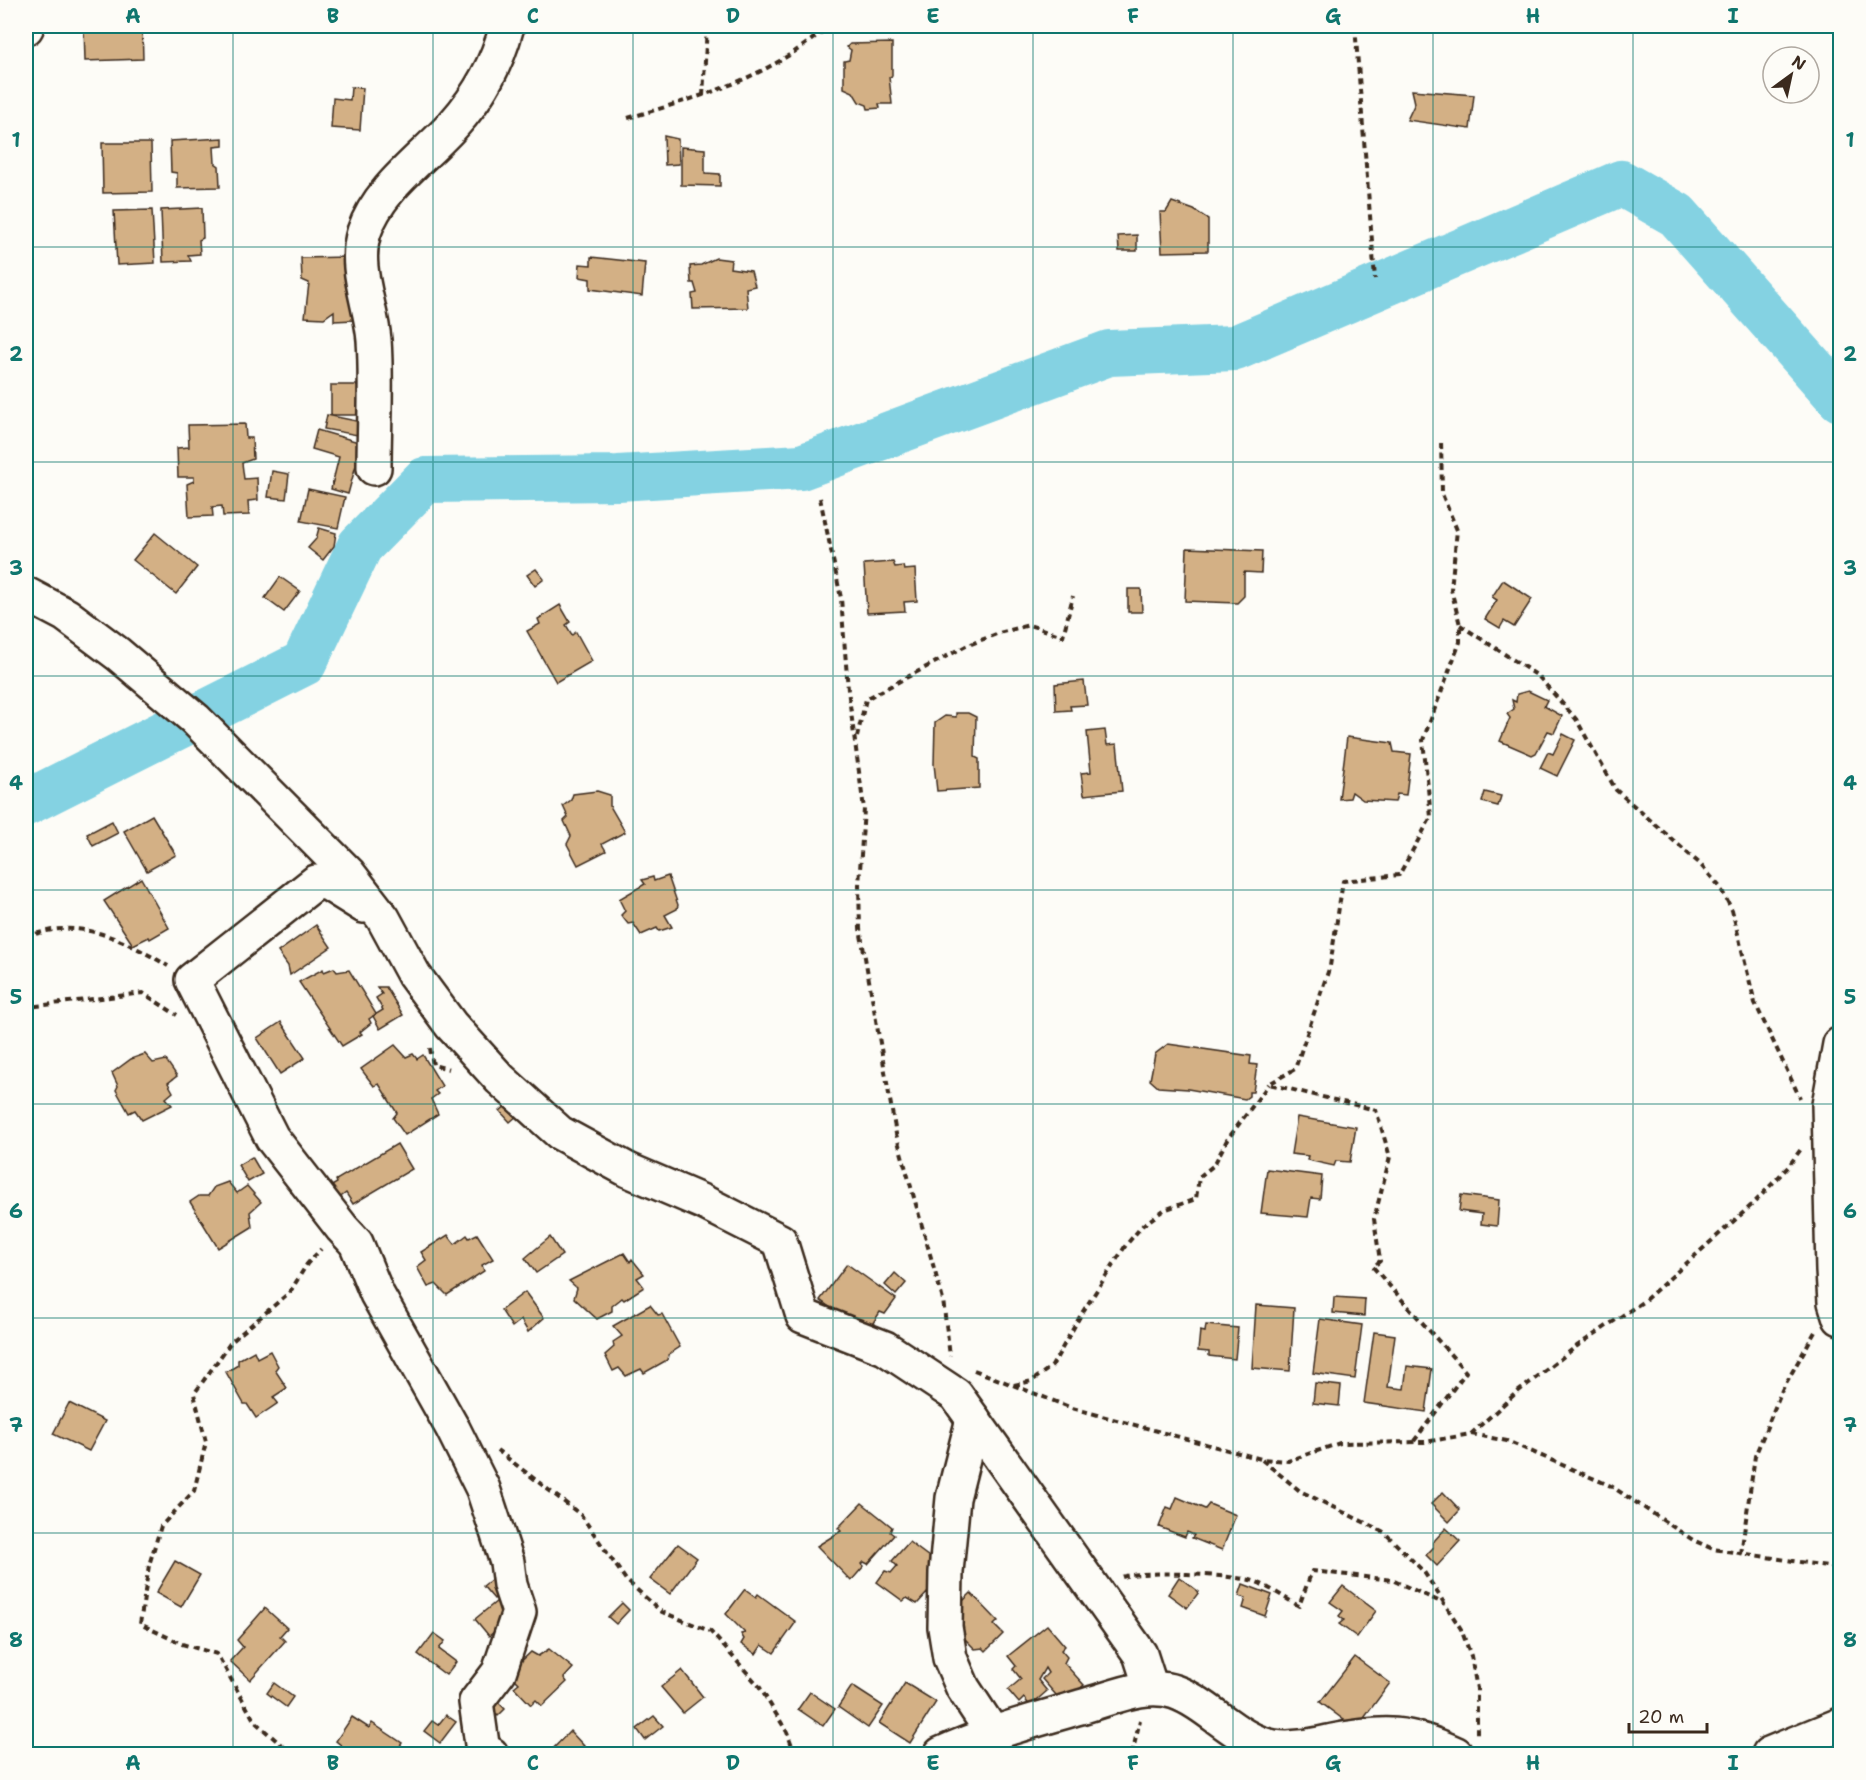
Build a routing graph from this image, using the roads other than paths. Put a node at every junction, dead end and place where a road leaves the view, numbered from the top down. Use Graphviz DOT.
graph roads {
  1 [pos="507,26"];
  2 [pos="374,468"];
  3 [pos="26,594"];
  4 [pos="383,918"];
  5 [pos="1840,1044"];
  6 [pos="1838,1310"];
  7 [pos="967,1395"];
  8 [pos="1151,1688"];
  9 [pos="1840,1725"];
  10 [pos="992,1732"];
  11 [pos="1466,1749"];
  12 [pos="1272,1751"];
  13 [pos="491,1755"];
  14 [pos="941,1755"];
  15 [pos="1769,1755"];
  1 -- 2 [label="street"];
  3 -- 4 [label="street"];
  4 -- 7 [label="street"];
  4 -- 13 [label="street"];
  5 -- 6 [label="street"];
  7 -- 8 [label="street"];
  7 -- 10 [label="street"];
  8 -- 10 [label="street"];
  8 -- 12 [label="street"];
  9 -- 15 [label="street"];
  10 -- 14 [label="street"];
  11 -- 12 [label="street"];
}
